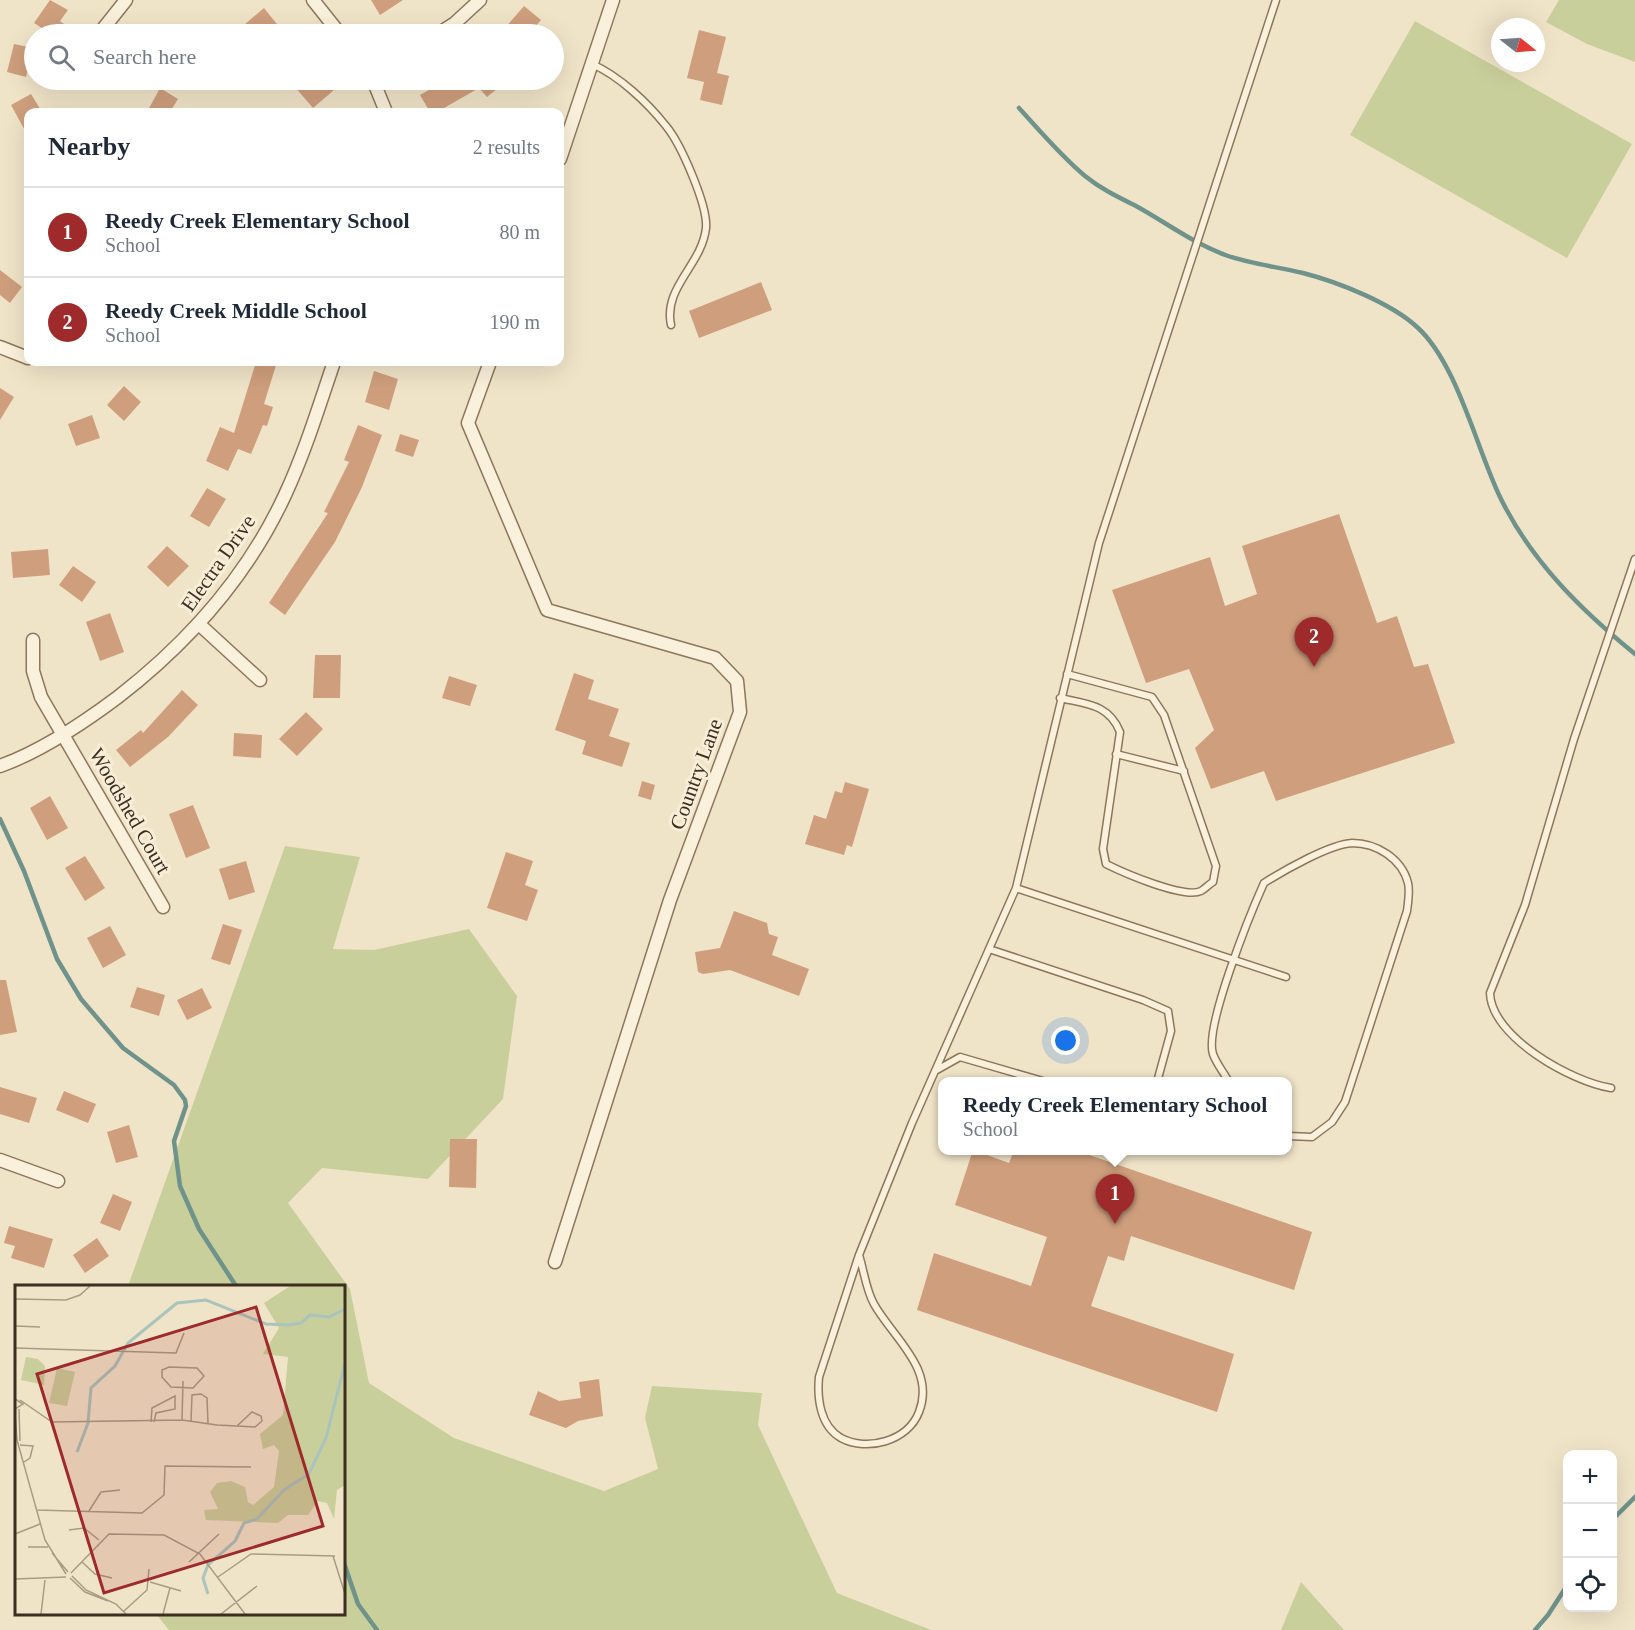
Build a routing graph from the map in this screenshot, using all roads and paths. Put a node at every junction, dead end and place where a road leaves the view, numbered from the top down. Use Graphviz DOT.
graph roads {
  1 [pos="126,0"];
  2 [pos="313,0"];
  3 [pos="480,0"];
  4 [pos="614,0"];
  5 [pos="1276,0"];
  6 [pos="107,24"];
  7 [pos="332,24"];
  8 [pos="452,24"];
  9 [pos="592,64"];
  10 [pos="377,90"];
  11 [pos="384,108"];
  12 [pos="564,147"];
  13 [pos="671,325"];
  14 [pos="0,347"];
  15 [pos="24,356"];
  16 [pos="333,366"];
  17 [pos="489,366"];
  18 [pos="1635,559"];
  19 [pos="200,625"];
  20 [pos="33,640"];
  21 [pos="1066,674"];
  22 [pos="260,680"];
  23 [pos="1060,698"];
  24 [pos="63,735"];
  25 [pos="1116,754"];
  26 [pos="0,766"];
  27 [pos="1184,771"];
  28 [pos="1016,888"];
  29 [pos="163,907"];
  30 [pos="989,949"];
  31 [pos="1233,960"];
  32 [pos="1286,977"];
  33 [pos="935,1071"];
  34 [pos="1029,1077"];
  35 [pos="1158,1077"];
  36 [pos="1226,1077"];
  37 [pos="1611,1088"];
  38 [pos="1292,1136"];
  39 [pos="0,1160"];
  40 [pos="58,1181"];
  41 [pos="860,1255"];
  42 [pos="555,1262"];
  1 -- 6 [label="street"];
  2 -- 7 [label="street"];
  3 -- 8 [label="street"];
  4 -- 9 [label="street"];
  5 -- 21 [label="lane"];
  9 -- 12 [label="street"];
  9 -- 13 [label="lane"];
  10 -- 11 [label="street"];
  14 -- 15 [label="street"];
  16 -- 19 [label="street, Electra Drive"];
  17 -- 42 [label="street, Country Lane"];
  18 -- 37 [label="lane"];
  19 -- 22 [label="street"];
  19 -- 24 [label="street, Electra Drive"];
  20 -- 24 [label="street, Woodshed Court"];
  21 -- 23 [label="lane"];
  21 -- 27 [label="lane"];
  23 -- 25 [label="lane"];
  23 -- 28 [label="lane"];
  24 -- 26 [label="street, Electra Drive"];
  24 -- 29 [label="street, Woodshed Court"];
  25 -- 27 [label="lane"];
  25 -- 27 [label="lane"];
  28 -- 30 [label="lane"];
  28 -- 31 [label="lane"];
  30 -- 33 [label="lane"];
  30 -- 35 [label="lane"];
  31 -- 32 [label="lane"];
  31 -- 36 [label="lane"];
  31 -- 38 [label="lane"];
  33 -- 34 [label="lane"];
  33 -- 41 [label="lane"];
  39 -- 40 [label="street"];
  41 -- 41 [label="lane"];
}
